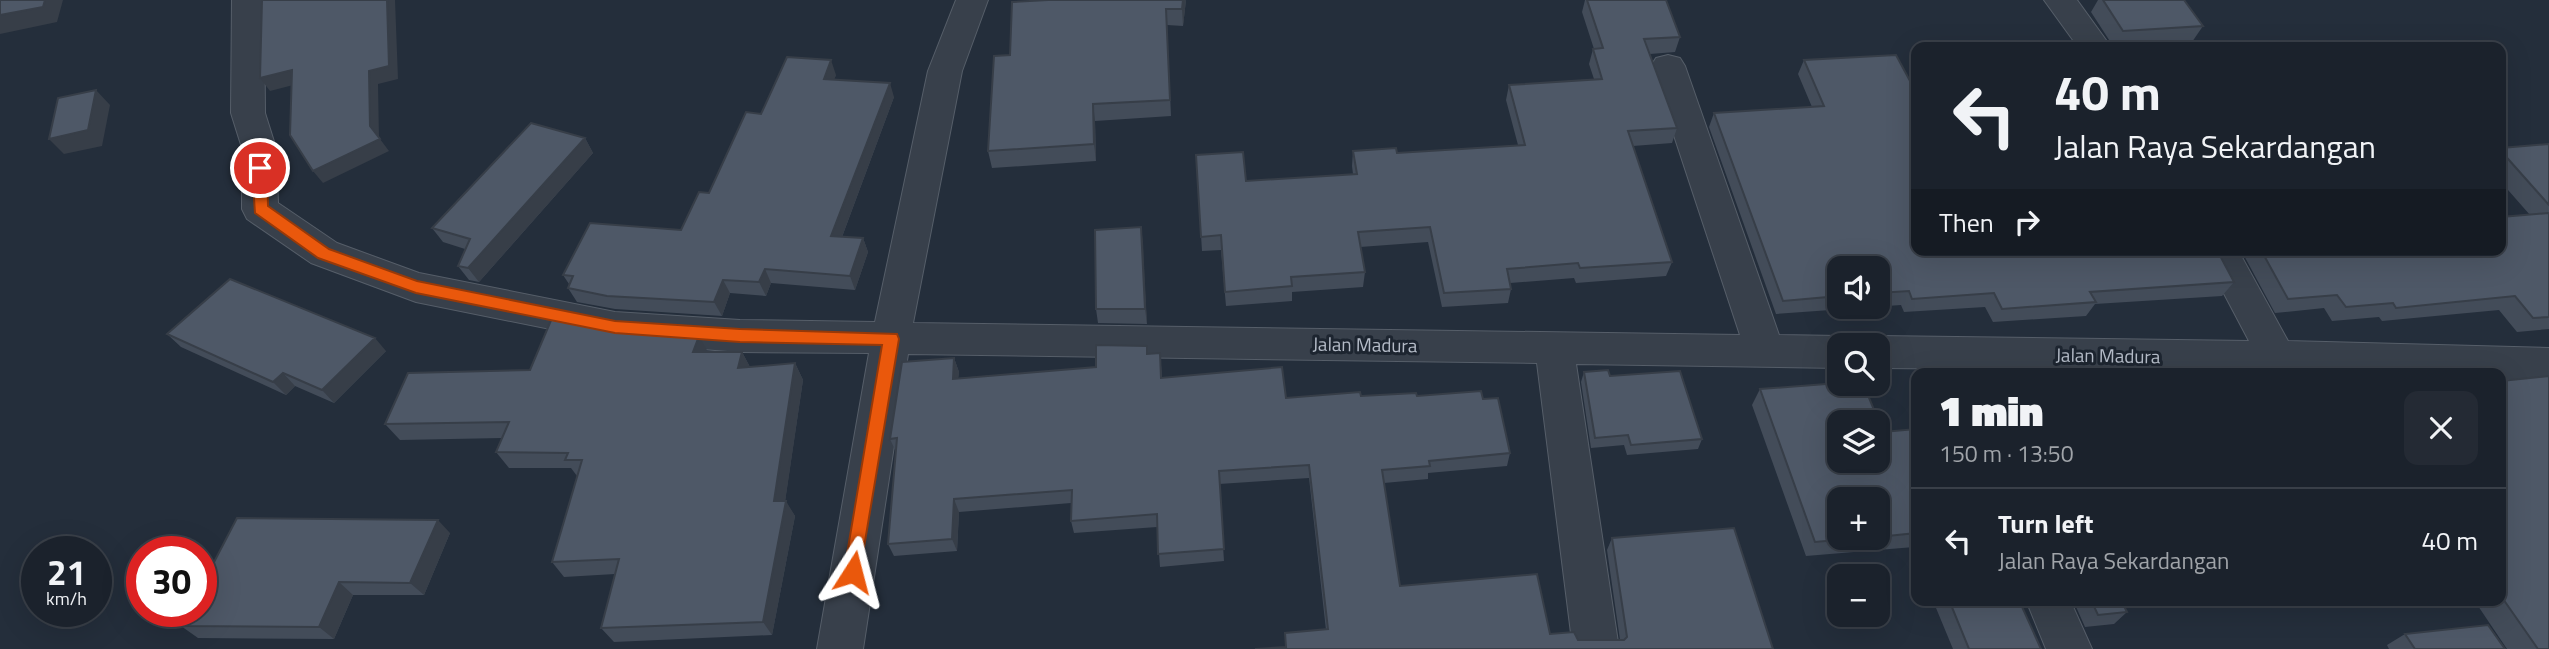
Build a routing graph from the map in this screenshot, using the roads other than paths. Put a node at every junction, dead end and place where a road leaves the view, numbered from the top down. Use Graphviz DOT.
graph roads {
  1 [pos="248,0"];
  2 [pos="972,0"];
  3 [pos="2060,0"];
  4 [pos="2091,42"];
  5 [pos="1668,66"];
  6 [pos="2222,256"];
  7 [pos="891,339"];
  8 [pos="1554,346"];
  9 [pos="1765,352"];
  10 [pos="1827,352"];
  11 [pos="1890,354"];
  12 [pos="2277,357"];
  13 [pos="1943,363"];
  14 [pos="2549,364"];
  15 [pos="2051,606"];
  16 [pos="840,649"];
  17 [pos="1596,649"];
  18 [pos="2069,649"];
  1 -- 7 [label="street, Jalan Madura"];
  2 -- 7 [label="street"];
  3 -- 4 [label="street"];
  5 -- 9 [label="street"];
  6 -- 12 [label="street"];
  7 -- 8 [label="street, Jalan Madura"];
  7 -- 16 [label="street"];
  8 -- 9 [label="street, Jalan Madura"];
  8 -- 17 [label="street"];
  9 -- 10 [label="street, Jalan Madura"];
  11 -- 13 [label="street, Jalan Madura"];
  12 -- 13 [label="street, Jalan Madura"];
  12 -- 14 [label="street, Jalan Madura"];
  15 -- 18 [label="street"];
}
